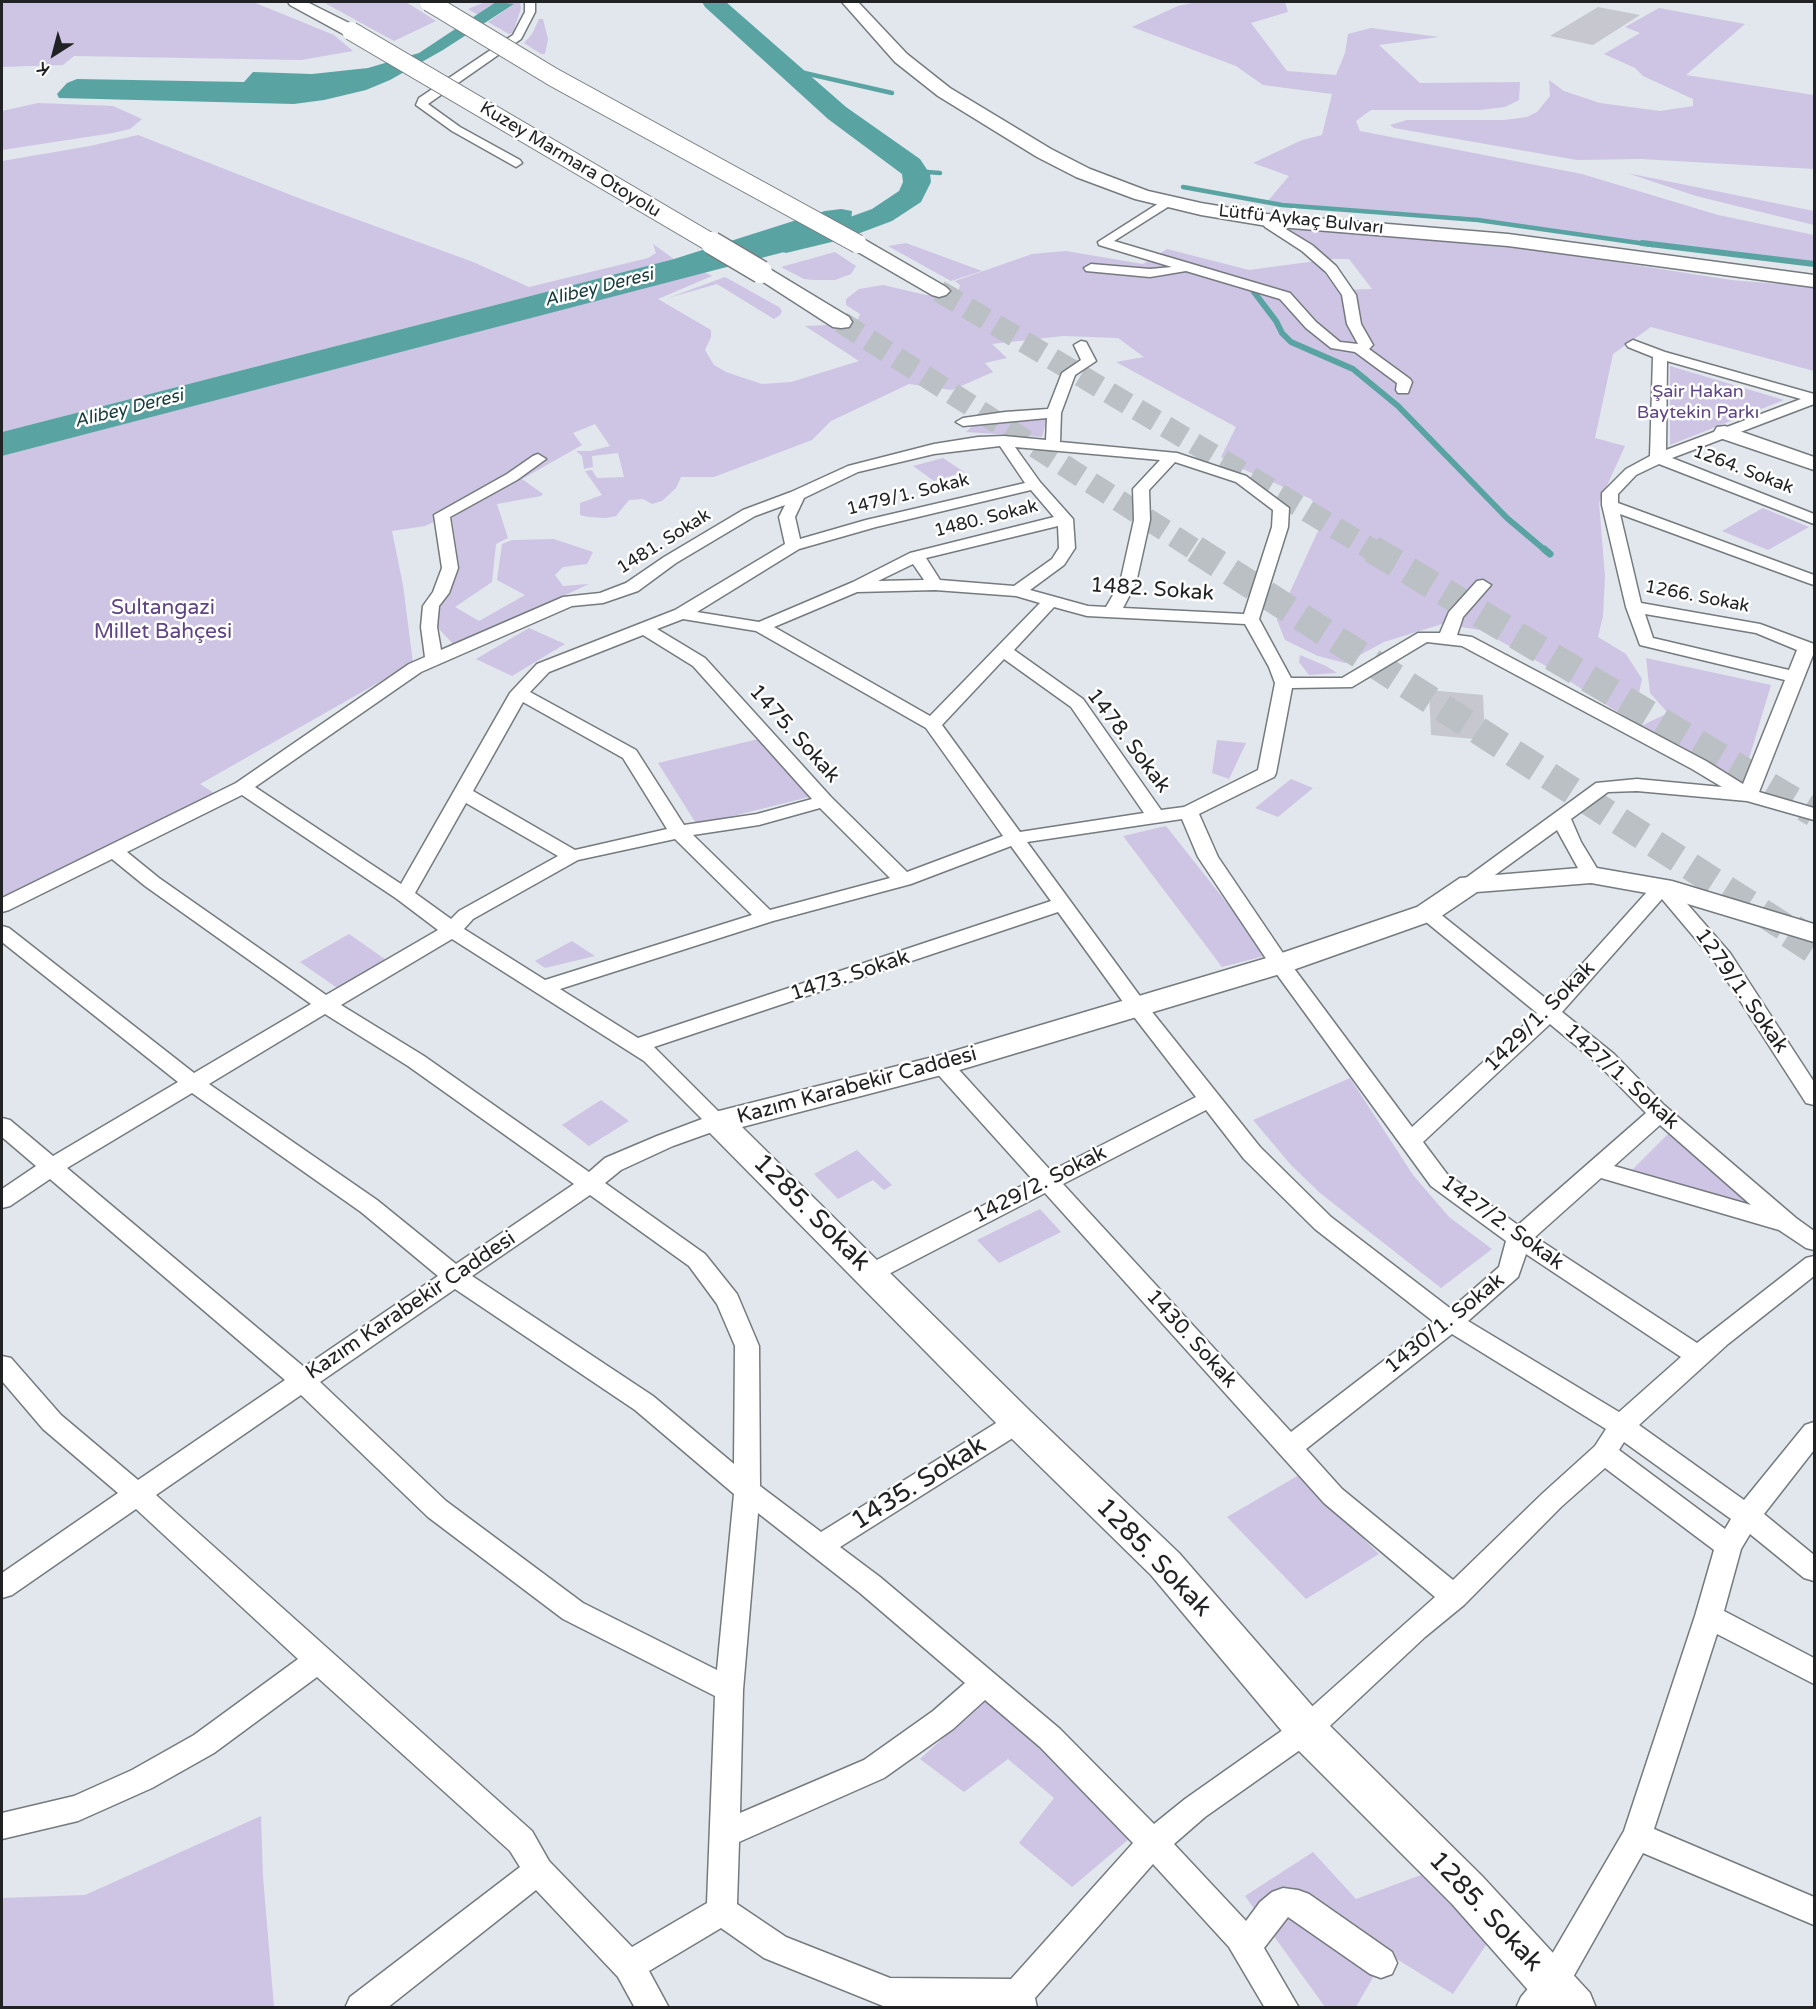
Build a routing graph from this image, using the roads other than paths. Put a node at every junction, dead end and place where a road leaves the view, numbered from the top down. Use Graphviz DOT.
graph roads {
  1 [pos="296,2"];
  2 [pos="429,2"];
  3 [pos="530,2"];
  4 [pos="850,2"];
  5 [pos="868,2"];
  6 [pos="516,164"];
  7 [pos="1173,198"];
  8 [pos="1267,220"];
  9 [pos="1187,266"];
  10 [pos="1091,268"];
  11 [pos="1815,273"];
  12 [pos="1815,281"];
  13 [pos="939,291"];
  14 [pos="841,322"];
  15 [pos="1633,344"];
  16 [pos="1081,345"];
  17 [pos="1359,349"];
  18 [pos="1660,354"];
  19 [pos="1403,390"];
  20 [pos="1815,398"];
  21 [pos="1794,407"];
  22 [pos="1054,413"];
  23 [pos="1815,413"];
  24 [pos="963,422"];
  25 [pos="1725,432"];
  26 [pos="1005,441"];
  27 [pos="1052,447"];
  28 [pos="1172,456"];
  29 [pos="1658,458"];
  30 [pos="538,459"];
  31 [pos="1815,464"];
  32 [pos="1034,485"];
  33 [pos="798,495"];
  34 [pos="1610,505"];
  35 [pos="1065,519"];
  36 [pos="1815,519"];
  37 [pos="793,546"];
  38 [pos="916,556"];
  39 [pos="1815,580"];
  40 [pos="935,585"];
  41 [pos="1483,585"];
  42 [pos="854,587"];
  43 [pos="1017,591"];
  44 [pos="1051,601"];
  45 [pos="1634,607"];
  46 [pos="1112,612"];
  47 [pos="681,614"];
  48 [pos="1251,619"];
  49 [pos="761,627"];
  50 [pos="644,628"];
  51 [pos="1447,639"];
  52 [pos="1811,649"];
  53 [pos="1003,650"];
  54 [pos="434,660"];
  55 [pos="1795,677"];
  56 [pos="1284,683"];
  57 [pos="519,693"];
  58 [pos="932,724"];
  59 [pos="243,787"];
  60 [pos="461,792"];
  61 [pos="1748,795"];
  62 [pos="824,801"];
  63 [pos="1189,812"];
  64 [pos="1815,814"];
  65 [pos="1156,817"];
  66 [pos="1561,818"];
  67 [pos="679,832"];
  68 [pos="1015,838"];
  69 [pos="112,850"];
  70 [pos="572,855"];
  71 [pos="1592,875"];
  72 [pos="904,880"];
  73 [pos="1470,884"];
  74 [pos="1662,887"];
  75 [pos="404,895"];
  76 [pos="1064,904"];
  77 [pos="2,906"];
  78 [pos="1427,913"];
  79 [pos="766,917"];
  80 [pos="452,930"];
  81 [pos="2,932"];
  82 [pos="1815,933"];
  83 [pos="1281,964"];
  84 [pos="544,987"];
  85 [pos="326,1005"];
  86 [pos="1138,1008"];
  87 [pos="1550,1014"];
  88 [pos="636,1046"];
  89 [pos="942,1065"];
  90 [pos="194,1084"];
  91 [pos="1815,1098"];
  92 [pos="1210,1099"];
  93 [pos="1660,1113"];
  94 [pos="718,1122"];
  95 [pos="2,1125"];
  96 [pos="1411,1140"];
  97 [pos="51,1167"];
  98 [pos="1597,1169"];
  99 [pos="1047,1181"];
  100 [pos="590,1184"];
  101 [pos="2,1200"];
  102 [pos="1788,1224"];
  103 [pos="1519,1238"];
  104 [pos="1815,1242"];
  105 [pos="1815,1264"];
  106 [pos="871,1273"];
  107 [pos="454,1276"];
  108 [pos="1451,1322"];
  109 [pos="1698,1356"];
  110 [pos="2,1365"];
  111 [pos="302,1380"];
  112 [pos="1018,1422"];
  113 [pos="1621,1426"];
  114 [pos="1815,1432"];
  115 [pos="1290,1447"];
  116 [pos="1604,1453"];
  117 [pos="747,1490"];
  118 [pos="138,1495"];
  119 [pos="1747,1516"];
  120 [pos="820,1546"];
  121 [pos="1728,1546"];
  122 [pos="1815,1570"];
  123 [pos="2,1587"];
  124 [pos="1454,1597"];
  125 [pos="1708,1617"];
  126 [pos="318,1660"];
  127 [pos="1815,1672"];
  128 [pos="985,1683"];
  129 [pos="729,1690"];
  130 [pos="1307,1729"];
  131 [pos="2,1826"];
  132 [pos="725,1834"];
  133 [pos="1637,1836"];
  134 [pos="1154,1843"];
  135 [pos="538,1871"];
  136 [pos="722,1911"];
  137 [pos="1815,1911"];
  138 [pos="1246,1947"];
  139 [pos="1381,1963"];
  140 [pos="629,1966"];
  141 [pos="1553,2000"];
  142 [pos="1012,2003"];
  143 [pos="361,2007"];
  144 [pos="653,2007"];
  145 [pos="1283,2007"];
  1 -- 14 [label="main road, Kuzey Marmara Otoyolu, bridge"];
  2 -- 13 [label="main road, bridge"];
  3 -- 6 [label="street"];
  4 -- 7 [label="main road, Lütfü Aykaç Bulvarı"];
  5 -- 7 [label="main road, Lütfü Aykaç Bulvarı"];
  7 -- 8 [label="main road, Lütfü Aykaç Bulvarı"];
  7 -- 9 [label="street"];
  7 -- 11 [label="main road, Lütfü Aykaç Bulvarı"];
  8 -- 12 [label="main road, Lütfü Aykaç Bulvarı"];
  8 -- 17 [label="street"];
  9 -- 10 [label="street"];
  9 -- 17 [label="street"];
  15 -- 18 [label="street"];
  16 -- 22 [label="street"];
  17 -- 19 [label="street"];
  18 -- 20 [label="street"];
  18 -- 29 [label="street"];
  20 -- 21 [label="street"];
  21 -- 23 [label="street"];
  21 -- 25 [label="street"];
  22 -- 24 [label="street"];
  22 -- 27 [label="street"];
  25 -- 29 [label="street"];
  25 -- 31 [label="street"];
  26 -- 27 [label="street, 1481. Sokak"];
  26 -- 32 [label="street"];
  26 -- 33 [label="street, 1481. Sokak"];
  27 -- 28 [label="street, 1481. Sokak"];
  28 -- 46 [label="street"];
  28 -- 48 [label="street, 1481. Sokak"];
  29 -- 34 [label="street"];
  29 -- 36 [label="street, 1264. Sokak"];
  30 -- 54 [label="street"];
  32 -- 35 [label="street"];
  32 -- 37 [label="street, 1479/1. Sokak"];
  33 -- 37 [label="street"];
  33 -- 54 [label="street, 1481. Sokak"];
  34 -- 39 [label="street"];
  34 -- 45 [label="street, 1266. Sokak"];
  35 -- 38 [label="street, 1480. Sokak"];
  35 -- 43 [label="street"];
  37 -- 47 [label="street, 1479/1. Sokak"];
  38 -- 40 [label="street, 1480. Sokak"];
  38 -- 42 [label="street, 1480. Sokak"];
  40 -- 42 [label="street, 1482. Sokak"];
  40 -- 43 [label="street, 1482. Sokak"];
  41 -- 51 [label="street"];
  42 -- 49 [label="street, 1480. Sokak"];
  43 -- 44 [label="street, 1482. Sokak"];
  44 -- 46 [label="street, 1482. Sokak"];
  44 -- 53 [label="street"];
  45 -- 52 [label="street, 1266. Sokak"];
  45 -- 55 [label="street"];
  46 -- 48 [label="street, 1482. Sokak"];
  47 -- 49 [label="street"];
  47 -- 50 [label="street, 1479/1. Sokak"];
  48 -- 56 [label="street"];
  49 -- 58 [label="street"];
  50 -- 57 [label="street, 1479/1. Sokak"];
  50 -- 62 [label="street, 1475. Sokak"];
  51 -- 56 [label="street"];
  51 -- 61 [label="street"];
  52 -- 55 [label="street"];
  53 -- 58 [label="street"];
  53 -- 65 [label="street, 1478. Sokak"];
  54 -- 59 [label="street, 1481. Sokak"];
  55 -- 61 [label="street"];
  56 -- 63 [label="street"];
  57 -- 60 [label="street, 1479/1. Sokak"];
  57 -- 67 [label="street"];
  58 -- 68 [label="street"];
  59 -- 69 [label="street, 1481. Sokak"];
  59 -- 75 [label="street"];
  60 -- 70 [label="street"];
  60 -- 75 [label="street, 1479/1. Sokak"];
  61 -- 64 [label="street"];
  61 -- 66 [label="street"];
  62 -- 67 [label="street"];
  62 -- 72 [label="street, 1475. Sokak"];
  63 -- 65 [label="street"];
  63 -- 83 [label="street, 1427/2. Sokak"];
  65 -- 68 [label="street"];
  66 -- 71 [label="street"];
  66 -- 73 [label="street"];
  67 -- 70 [label="street"];
  67 -- 79 [label="street"];
  68 -- 72 [label="street"];
  68 -- 76 [label="street"];
  69 -- 77 [label="street, 1481. Sokak"];
  69 -- 85 [label="street"];
  70 -- 80 [label="street"];
  71 -- 73 [label="street, Kazım Karabekir Caddesi"];
  71 -- 74 [label="street, Kazım Karabekir Caddesi"];
  72 -- 79 [label="street"];
  73 -- 78 [label="street, Kazım Karabekir Caddesi"];
  74 -- 82 [label="street, Kazım Karabekir Caddesi"];
  74 -- 87 [label="street, 1429/1. Sokak"];
  74 -- 91 [label="street, 1279/1. Sokak"];
  75 -- 80 [label="street"];
  76 -- 86 [label="street"];
  76 -- 88 [label="street, 1473. Sokak"];
  78 -- 83 [label="street, Kazım Karabekir Caddesi"];
  78 -- 87 [label="street, 1427/1. Sokak"];
  79 -- 84 [label="street"];
  80 -- 84 [label="street"];
  80 -- 85 [label="street"];
  81 -- 90 [label="street"];
  83 -- 86 [label="street, Kazım Karabekir Caddesi"];
  83 -- 96 [label="street, 1427/2. Sokak"];
  84 -- 88 [label="street"];
  85 -- 90 [label="street"];
  85 -- 100 [label="street"];
  86 -- 89 [label="street, Kazım Karabekir Caddesi"];
  86 -- 92 [label="street"];
  87 -- 93 [label="street, 1427/1. Sokak"];
  87 -- 96 [label="street, 1429/1. Sokak"];
  88 -- 94 [label="street"];
  89 -- 94 [label="street, Kazım Karabekir Caddesi"];
  89 -- 99 [label="street, 1430. Sokak"];
  90 -- 97 [label="street"];
  90 -- 107 [label="street"];
  92 -- 99 [label="street, 1429/2. Sokak"];
  92 -- 108 [label="street"];
  93 -- 98 [label="street"];
  93 -- 102 [label="street, 1427/1. Sokak"];
  94 -- 100 [label="street, Kazım Karabekir Caddesi"];
  94 -- 106 [label="street, 1285. Sokak"];
  95 -- 97 [label="street"];
  96 -- 103 [label="street, 1427/2. Sokak"];
  97 -- 101 [label="street"];
  97 -- 111 [label="street"];
  98 -- 102 [label="street"];
  98 -- 103 [label="street"];
  99 -- 106 [label="street, 1429/2. Sokak"];
  99 -- 115 [label="street, 1430. Sokak"];
  100 -- 107 [label="street, Kazım Karabekir Caddesi"];
  100 -- 117 [label="street"];
  102 -- 104 [label="street, 1427/1. Sokak"];
  103 -- 108 [label="street, 1430/1. Sokak"];
  103 -- 109 [label="street, 1427/2. Sokak"];
  105 -- 109 [label="street"];
  106 -- 112 [label="street, 1285. Sokak"];
  107 -- 111 [label="street, Kazım Karabekir Caddesi"];
  107 -- 117 [label="street"];
  108 -- 113 [label="street"];
  108 -- 115 [label="street, 1430/1. Sokak"];
  109 -- 113 [label="street"];
  110 -- 118 [label="street"];
  111 -- 118 [label="street, Kazım Karabekir Caddesi"];
  111 -- 129 [label="street"];
  112 -- 120 [label="street, 1435. Sokak"];
  112 -- 130 [label="street, 1285. Sokak"];
  113 -- 116 [label="street"];
  113 -- 119 [label="street"];
  114 -- 119 [label="street"];
  115 -- 124 [label="street, 1430. Sokak"];
  116 -- 121 [label="street"];
  116 -- 124 [label="street"];
  117 -- 120 [label="street"];
  117 -- 129 [label="street"];
  118 -- 123 [label="street, Kazım Karabekir Caddesi"];
  118 -- 126 [label="street"];
  119 -- 121 [label="street"];
  119 -- 122 [label="street"];
  120 -- 128 [label="street"];
  121 -- 125 [label="street"];
  124 -- 130 [label="street"];
  125 -- 127 [label="street"];
  125 -- 133 [label="street"];
  126 -- 131 [label="street"];
  126 -- 135 [label="street"];
  128 -- 132 [label="street"];
  128 -- 134 [label="street"];
  129 -- 132 [label="street"];
  130 -- 134 [label="street"];
  130 -- 141 [label="street, 1285. Sokak"];
  132 -- 136 [label="street"];
  133 -- 137 [label="street"];
  133 -- 141 [label="street"];
  134 -- 138 [label="street"];
  134 -- 142 [label="street"];
  135 -- 140 [label="street"];
  135 -- 143 [label="street"];
  136 -- 140 [label="street"];
  136 -- 142 [label="street"];
  138 -- 139 [label="street"];
  138 -- 145 [label="street"];
  140 -- 144 [label="street"];
}
